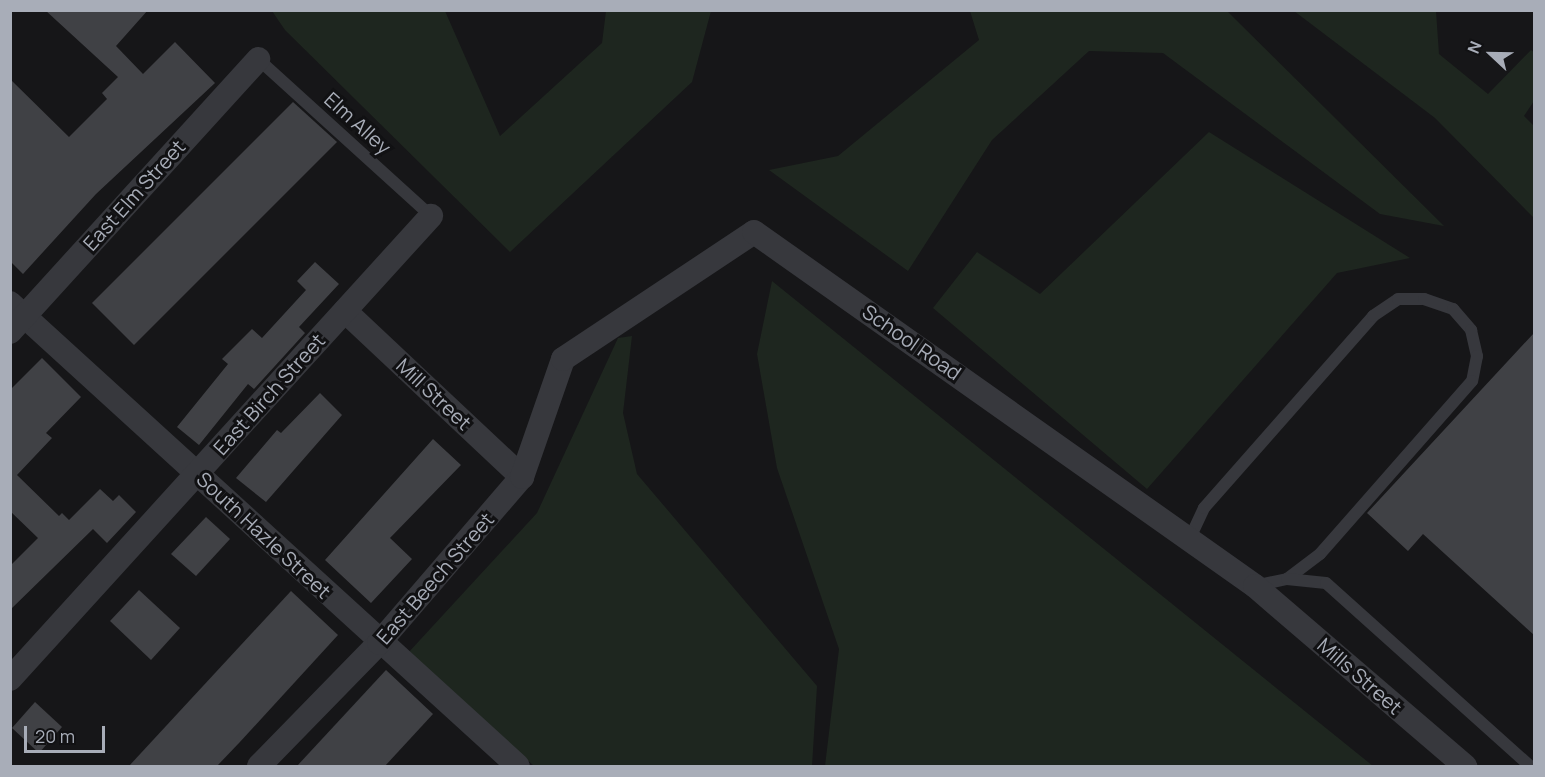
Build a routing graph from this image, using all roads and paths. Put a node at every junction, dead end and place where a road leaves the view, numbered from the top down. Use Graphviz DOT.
graph roads {
  1 [pos="258,59"];
  2 [pos="431,216"];
  3 [pos="345,311"];
  4 [pos="15,317"];
  5 [pos="563,359"];
  6 [pos="197,473"];
  7 [pos="522,477"];
  8 [pos="1190,538"];
  9 [pos="1287,579"];
  10 [pos="1256,586"];
  11 [pos="380,643"];
  12 [pos="10,679"];
  13 [pos="259,766"];
  14 [pos="518,766"];
  15 [pos="1465,766"];
  16 [pos="1530,766"];
  1 -- 2 [label="lane, Elm Alley"];
  1 -- 4 [label="street, East Elm Street"];
  2 -- 3 [label="street, East Birch Street"];
  3 -- 6 [label="street, East Birch Street"];
  3 -- 7 [label="street, Mill Street"];
  4 -- 6 [label="street, South Hazle Street"];
  5 -- 7 [label="street, East Beech Street"];
  5 -- 8 [label="street, School Road"];
  6 -- 11 [label="street, South Hazle Street"];
  6 -- 12 [label="street, East Birch Street"];
  7 -- 11 [label="street, East Beech Street"];
  8 -- 9 [label="lane"];
  8 -- 10 [label="street, School Road"];
  9 -- 10 [label="lane"];
  9 -- 16 [label="lane"];
  10 -- 15 [label="street, Mills Street"];
  11 -- 13 [label="street, East Beech Street"];
  11 -- 14 [label="street, South Hazle Street"];
}
